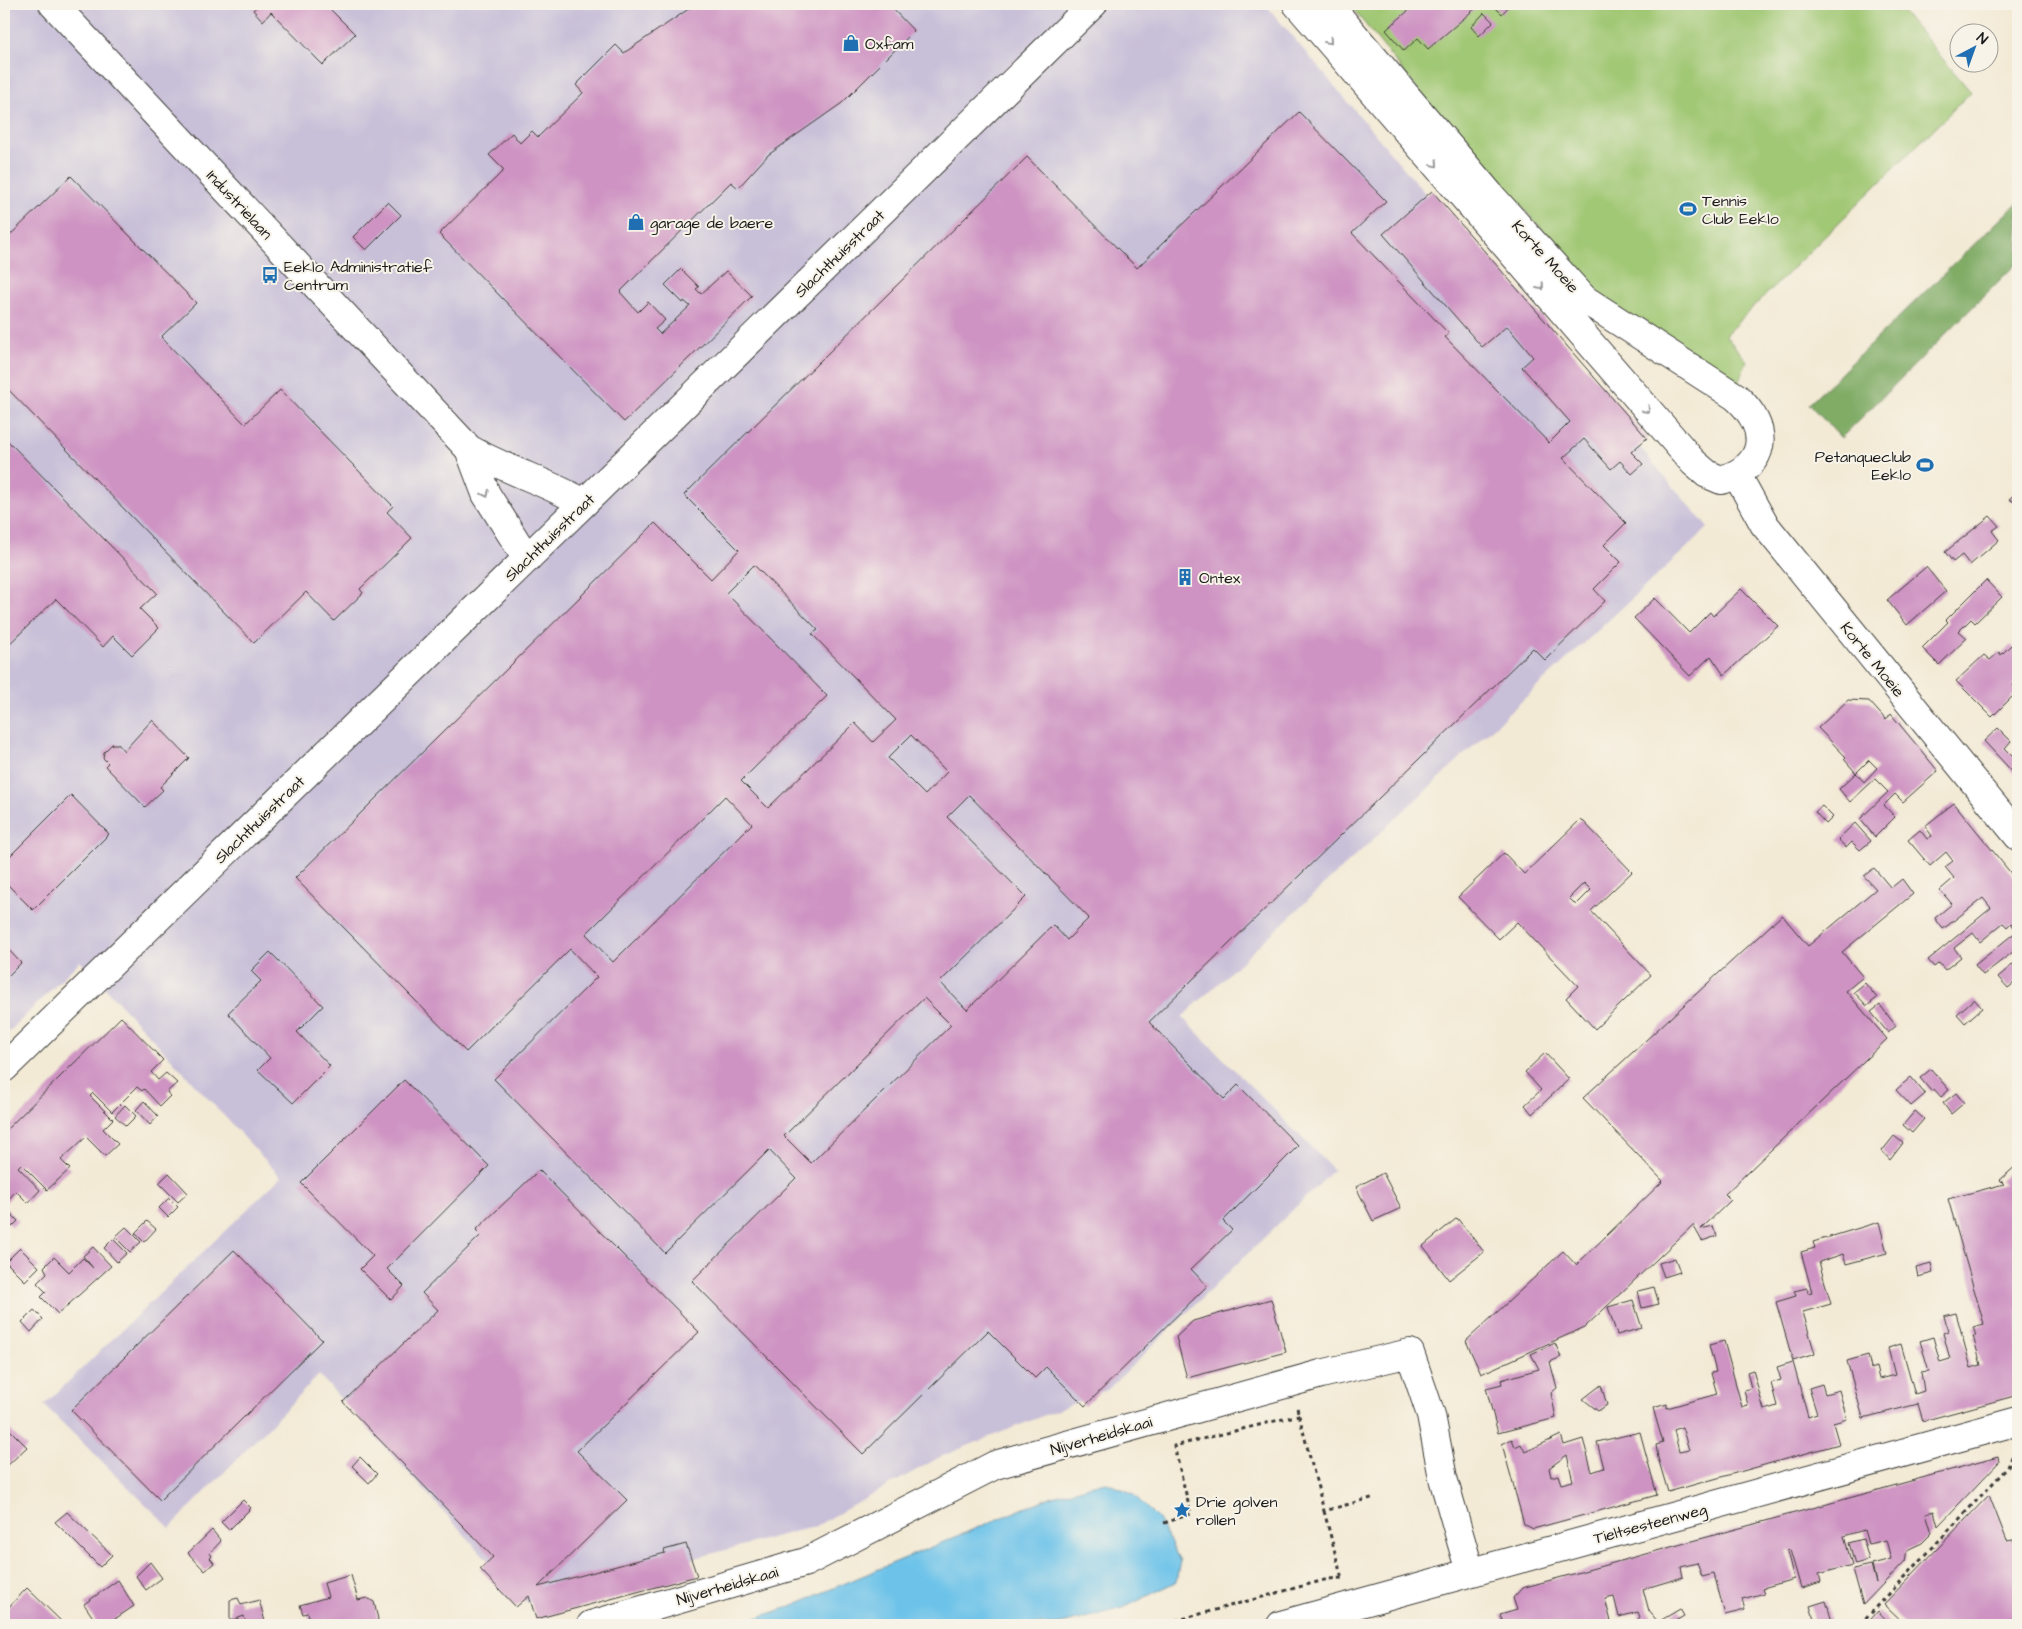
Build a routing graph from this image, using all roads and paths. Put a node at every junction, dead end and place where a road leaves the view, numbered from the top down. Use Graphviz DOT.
graph roads {
  1 [pos="53,4"];
  2 [pos="1093,4"];
  3 [pos="1297,4"];
  4 [pos="1328,4"];
  5 [pos="468,449"];
  6 [pos="1737,475"];
  7 [pos="584,503"];
  8 [pos="527,559"];
  9 [pos="2018,836"];
  10 [pos="4,1068"];
  11 [pos="1291,1382"];
  12 [pos="1299,1415"];
  13 [pos="2018,1421"];
  14 [pos="1375,1497"];
  15 [pos="1324,1512"];
  16 [pos="1164,1523"];
  17 [pos="1470,1572"];
  18 [pos="1342,1578"];
  19 [pos="1348,1607"];
  20 [pos="591,1625"];
  21 [pos="1160,1625"];
  22 [pos="1282,1625"];
  23 [pos="1860,1625"];
  1 -- 5 [label="street, Industrielaan"];
  2 -- 7 [label="street, Slachthuisstraat"];
  3 -- 6 [label="street, Korte Moeie, one-way"];
  4 -- 6 [label="street, Korte Moeie"];
  5 -- 7 [label="street, Industrielaan"];
  5 -- 8 [label="street, Industrielaan, one-way"];
  6 -- 9 [label="street, Korte Moeie"];
  7 -- 8 [label="street, Slachthuisstraat"];
  8 -- 10 [label="street, Slachthuisstraat"];
  11 -- 12 [label="path"];
  11 -- 17 [label="street, Nijverheidskaai"];
  11 -- 20 [label="street, Nijverheidskaai"];
  12 -- 15 [label="path"];
  12 -- 16 [label="path"];
  13 -- 17 [label="street, Tieltsesteenweg"];
  13 -- 23 [label="path"];
  14 -- 15 [label="path"];
  15 -- 18 [label="path"];
  17 -- 19 [label="street, Tieltsesteenweg"];
  18 -- 19 [label="path"];
  18 -- 21 [label="path"];
  19 -- 22 [label="street, Tieltsesteenweg"];
}
